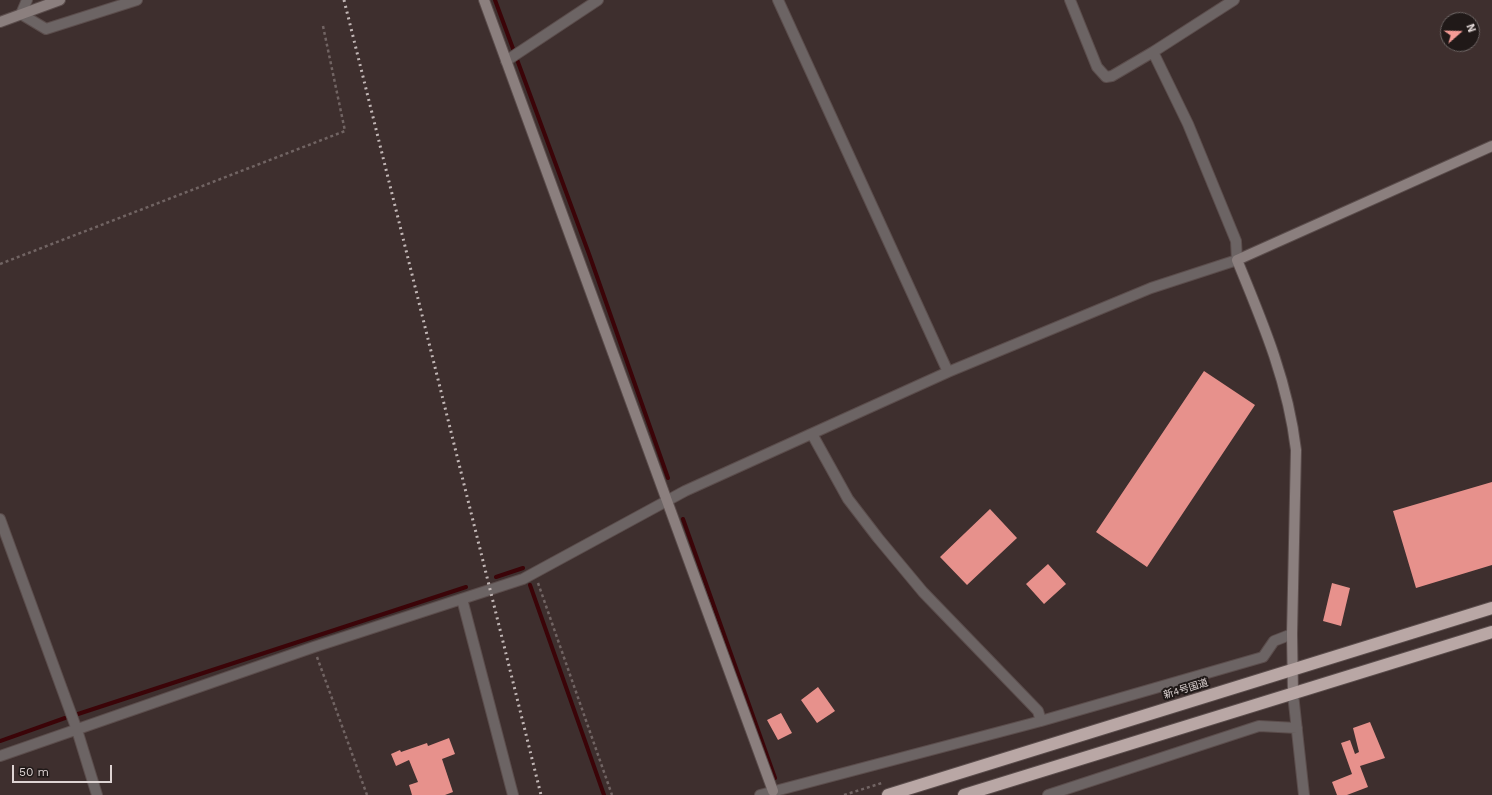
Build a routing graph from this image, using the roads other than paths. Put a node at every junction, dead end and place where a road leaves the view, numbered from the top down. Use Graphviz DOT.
graph roads {
  1 [pos="26,0"];
  2 [pos="60,0"];
  3 [pos="137,0"];
  4 [pos="484,0"];
  5 [pos="598,0"];
  6 [pos="778,0"];
  7 [pos="1070,0"];
  8 [pos="1234,0"];
  9 [pos="21,14"];
  10 [pos="0,22"];
  11 [pos="1153,52"];
  12 [pos="506,61"];
  13 [pos="1492,146"];
  14 [pos="1237,260"];
  15 [pos="948,372"];
  16 [pos="812,434"];
  17 [pos="668,500"];
  18 [pos="0,519"];
  19 [pos="462,599"];
  20 [pos="1492,608"];
  21 [pos="1492,632"];
  22 [pos="1292,634"];
  23 [pos="1292,669"];
  24 [pos="1293,694"];
  25 [pos="1041,721"];
  26 [pos="1296,728"];
  27 [pos="77,730"];
  28 [pos="0,756"];
  29 [pos="774,793"];
  30 [pos="97,795"];
  31 [pos="513,795"];
  32 [pos="760,795"];
  33 [pos="888,795"];
  34 [pos="964,795"];
  35 [pos="1048,795"];
  36 [pos="1304,795"];
  1 -- 9 [label="street"];
  2 -- 9 [label="street"];
  3 -- 9 [label="street"];
  4 -- 12 [label="street"];
  5 -- 12 [label="street"];
  6 -- 15 [label="street"];
  7 -- 11 [label="street"];
  8 -- 11 [label="street"];
  9 -- 10 [label="street"];
  11 -- 14 [label="street"];
  12 -- 17 [label="street"];
  13 -- 14 [label="street"];
  14 -- 15 [label="street"];
  14 -- 22 [label="street"];
  15 -- 16 [label="street"];
  16 -- 17 [label="street"];
  16 -- 25 [label="street"];
  17 -- 19 [label="street"];
  17 -- 29 [label="street"];
  18 -- 27 [label="street"];
  19 -- 27 [label="street"];
  19 -- 31 [label="street"];
  20 -- 23 [label="highway, 新4号国道"];
  21 -- 24 [label="highway"];
  22 -- 23 [label="street"];
  22 -- 25 [label="street"];
  23 -- 24 [label="street"];
  23 -- 33 [label="highway, 新4号国道"];
  24 -- 26 [label="street"];
  24 -- 34 [label="highway"];
  25 -- 29 [label="street"];
  26 -- 35 [label="street"];
  26 -- 36 [label="street"];
  27 -- 28 [label="street"];
  27 -- 30 [label="street"];
  29 -- 32 [label="street"];
}
